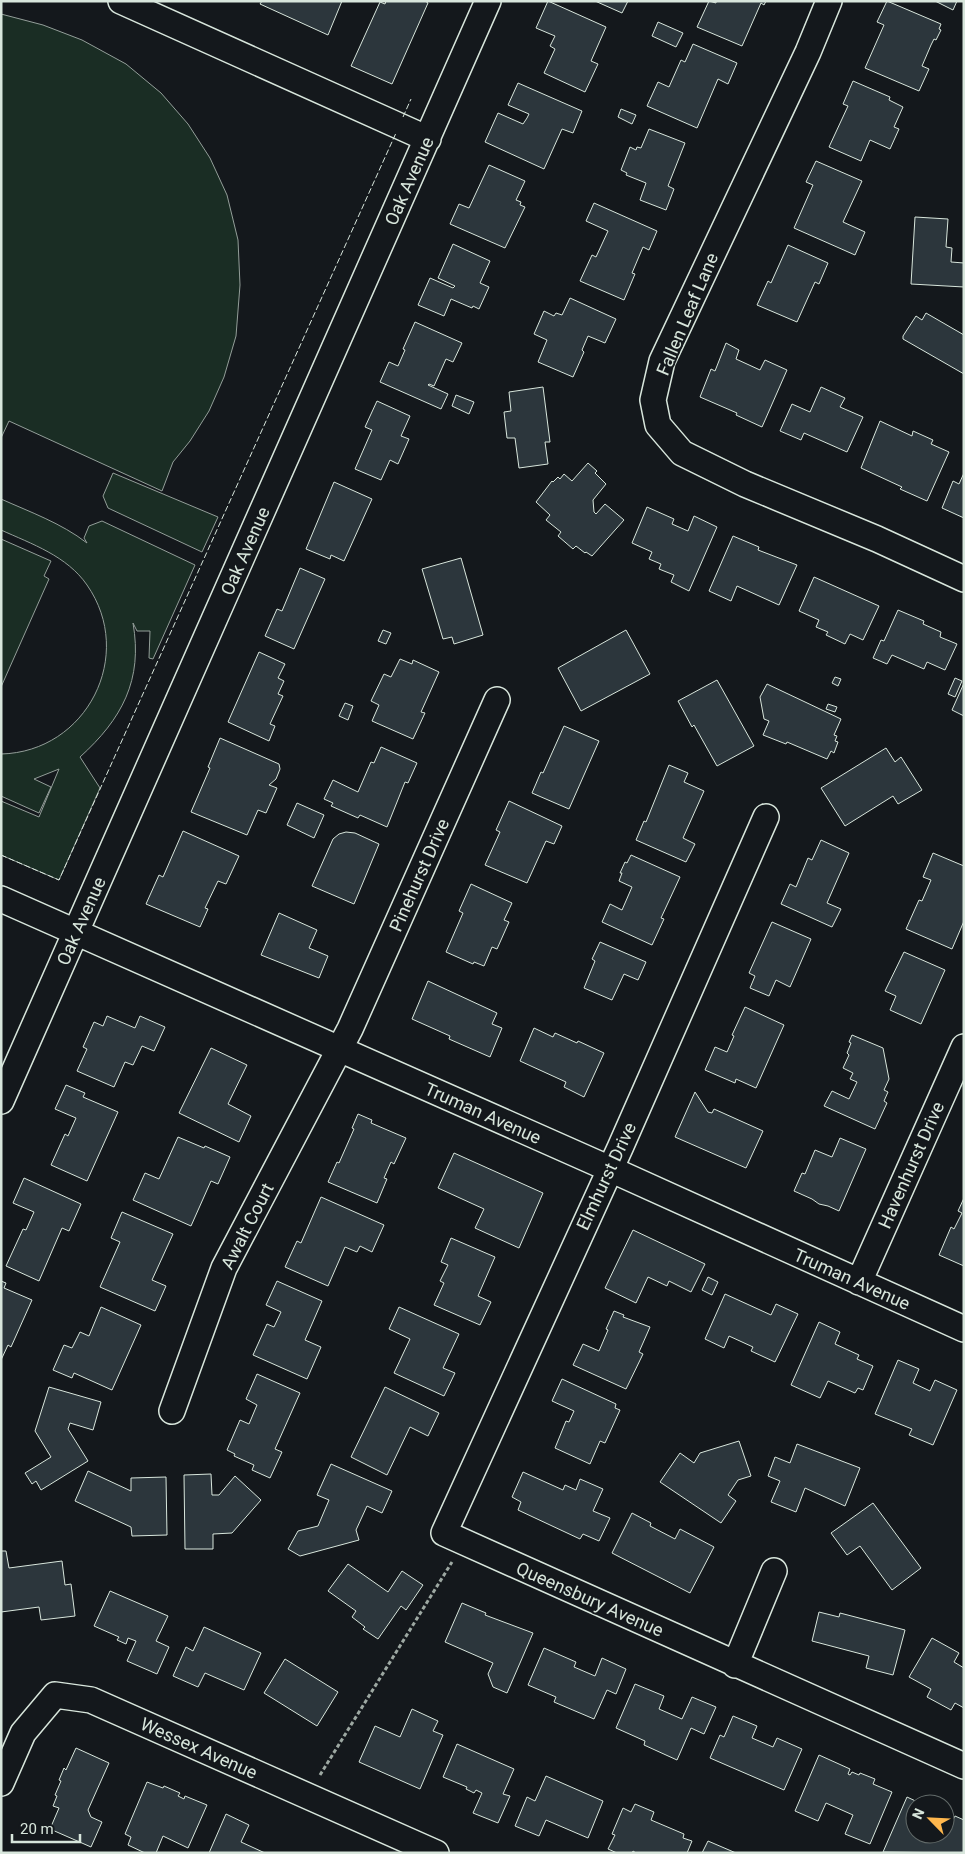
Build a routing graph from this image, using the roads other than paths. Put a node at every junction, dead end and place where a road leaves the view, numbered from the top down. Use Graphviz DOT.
graph roads {
  1 [pos="121,1"];
  2 [pos="488,1"];
  3 [pos="829,1"];
  4 [pos="428,139"];
  5 [pos="964,579"];
  6 [pos="497,700"];
  7 [pos="766,817"];
  8 [pos="1,899"];
  9 [pos="76,932"];
  10 [pos="964,1047"];
  11 [pos="340,1049"];
  12 [pos="1,1101"];
  13 [pos="610,1169"];
  14 [pos="858,1282"];
  15 [pos="964,1330"];
  16 [pos="172,1411"];
  17 [pos="454,1538"];
  18 [pos="774,1571"];
  19 [pos="736,1665"];
  20 [pos="964,1766"];
  21 [pos="1,1783"];
  22 [pos="436,1853"];
  1 -- 4 [label="street"];
  2 -- 4 [label="street, Oak Avenue"];
  3 -- 5 [label="street, Fallen Leaf Lane"];
  4 -- 9 [label="street, Oak Avenue"];
  6 -- 11 [label="street, Pinehurst Drive"];
  7 -- 13 [label="street, Elmhurst Drive"];
  8 -- 9 [label="street, Truman Avenue"];
  9 -- 11 [label="street, Truman Avenue"];
  9 -- 12 [label="street, Oak Avenue"];
  10 -- 14 [label="street, Havenhurst Drive"];
  11 -- 13 [label="street, Truman Avenue"];
  11 -- 16 [label="street, Awalt Court"];
  13 -- 14 [label="street, Truman Avenue"];
  13 -- 17 [label="street, Elmhurst Drive"];
  14 -- 15 [label="street, Truman Avenue"];
  17 -- 19 [label="street, Queensbury Avenue"];
  18 -- 19 [label="street"];
  19 -- 20 [label="street, Queensbury Avenue"];
  21 -- 22 [label="street, Wessex Avenue"];
}
